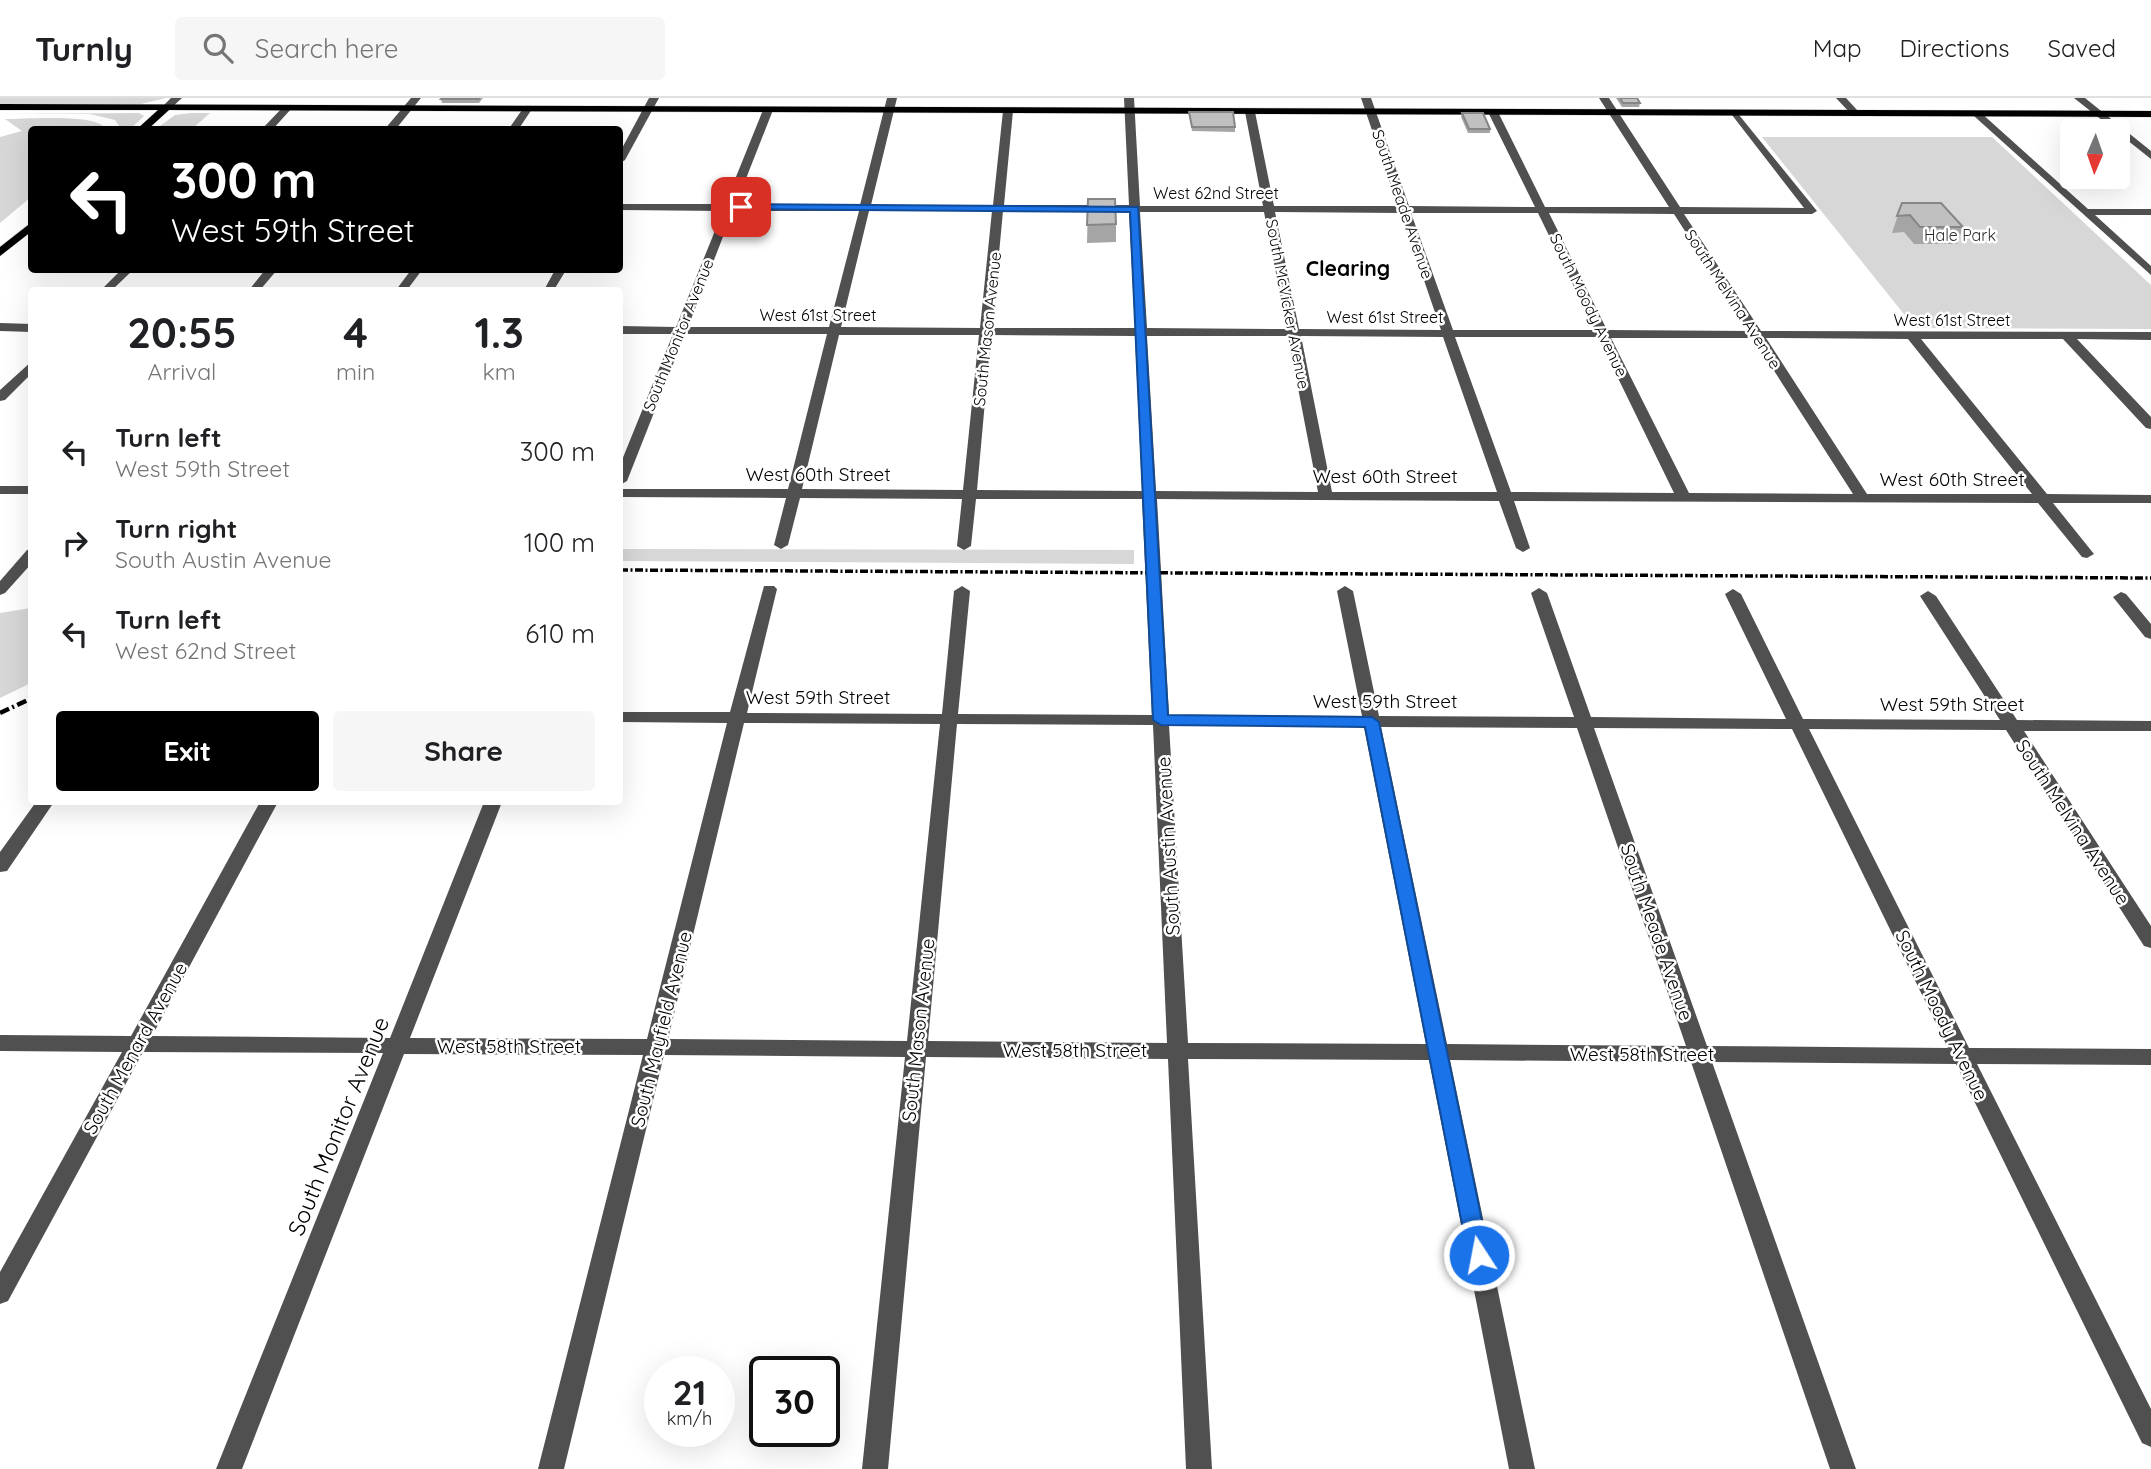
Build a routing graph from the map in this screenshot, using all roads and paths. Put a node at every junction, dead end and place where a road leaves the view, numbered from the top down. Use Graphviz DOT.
graph roads {
  1 [pos="177,98"];
  2 [pos="416,98"];
  3 [pos="654,98"];
  4 [pos="1129,98"];
  5 [pos="1366,98"];
  6 [pos="1604,98"];
  7 [pos="1841,98"];
  8 [pos="2079,98"];
  9 [pos="890,104"];
  10 [pos="0,107"];
  11 [pos="166,108"];
  12 [pos="288,108"];
  13 [pos="407,109"];
  14 [pos="527,109"];
  15 [pos="648,110"];
  16 [pos="768,110"];
  17 [pos="1008,111"];
  18 [pos="1130,111"];
  19 [pos="1250,112"];
  20 [pos="1371,112"];
  21 [pos="1493,112"];
  22 [pos="1614,113"];
  23 [pos="1735,113"];
  24 [pos="1856,113"];
  25 [pos="1977,114"];
  26 [pos="2099,114"];
  27 [pos="2151,114"];
  28 [pos="146,126"];
  29 [pos="270,126"];
  30 [pos="392,126"];
  31 [pos="516,126"];
  32 [pos="623,155"];
  33 [pos="2151,156"];
  34 [pos="623,207"];
  35 [pos="729,207"];
  36 [pos="864,208"];
  37 [pos="999,208"];
  38 [pos="1135,209"];
  39 [pos="1270,209"];
  40 [pos="1404,210"];
  41 [pos="1543,210"];
  42 [pos="1676,211"];
  43 [pos="2085,212"];
  44 [pos="2151,212"];
  45 [pos="28,228"];
  46 [pos="0,253"];
  47 [pos="2151,272"];
  48 [pos="124,273"];
  49 [pos="268,273"];
  50 [pos="109,287"];
  51 [pos="257,287"];
  52 [pos="0,327"];
  53 [pos="28,328"];
  54 [pos="623,330"];
  55 [pos="679,330"];
  56 [pos="834,331"];
  57 [pos="987,331"];
  58 [pos="1141,332"];
  59 [pos="1294,333"];
  60 [pos="1448,333"];
  61 [pos="1602,334"];
  62 [pos="1756,334"];
  63 [pos="1912,335"];
  64 [pos="2067,336"];
  65 [pos="2151,336"];
  66 [pos="28,369"];
  67 [pos="0,397"];
  68 [pos="2151,425"];
  69 [pos="623,473"];
  70 [pos="0,490"];
  71 [pos="28,490"];
  72 [pos="623,493"];
  73 [pos="794,494"];
  74 [pos="971,494"];
  75 [pos="1149,495"];
  76 [pos="1326,496"];
  77 [pos="1506,496"];
  78 [pos="1684,498"];
  79 [pos="1863,498"];
  80 [pos="2041,499"];
  81 [pos="2151,499"];
  82 [pos="781,545"];
  83 [pos="964,546"];
  84 [pos="1524,548"];
  85 [pos="2087,554"];
  86 [pos="28,558"];
  87 [pos="769,589"];
  88 [pos="0,590"];
  89 [pos="962,590"];
  90 [pos="1345,591"];
  91 [pos="1539,593"];
  92 [pos="1733,594"];
  93 [pos="1928,596"];
  94 [pos="2122,597"];
  95 [pos="2151,634"];
  96 [pos="623,717"];
  97 [pos="738,718"];
  98 [pos="948,719"];
  99 [pos="1161,720"];
  100 [pos="1372,722"];
  101 [pos="1584,723"];
  102 [pos="1797,724"];
  103 [pos="2011,725"];
  104 [pos="2151,726"];
  105 [pos="43,805"];
  106 [pos="267,805"];
  107 [pos="492,805"];
  108 [pos="0,866"];
  109 [pos="2151,942"];
  110 [pos="0,1043"];
  111 [pos="136,1044"];
  112 [pos="398,1046"];
  113 [pos="656,1047"];
  114 [pos="916,1049"];
  115 [pos="1179,1051"];
  116 [pos="1437,1052"];
  117 [pos="1699,1054"];
  118 [pos="1962,1056"];
  119 [pos="2151,1057"];
  120 [pos="0,1294"];
  121 [pos="2151,1435"];
  122 [pos="229,1469"];
  123 [pos="551,1469"];
  124 [pos="875,1469"];
  125 [pos="1199,1469"];
  126 [pos="1522,1469"];
  127 [pos="1843,1469"];
  1 -- 11 [label="street"];
  2 -- 13 [label="street"];
  3 -- 15 [label="street"];
  4 -- 18 [label="street, South Austin Avenue"];
  5 -- 20 [label="street, South Meade Avenue"];
  6 -- 22 [label="street, South Melvina Avenue"];
  7 -- 24 [label="street"];
  8 -- 26 [label="street"];
  9 -- 16 [label="main road"];
  9 -- 17 [label="main road"];
  9 -- 36 [label="street"];
  10 -- 11 [label="main road"];
  11 -- 12 [label="main road"];
  11 -- 28 [label="main road"];
  12 -- 13 [label="main road"];
  12 -- 29 [label="street"];
  13 -- 14 [label="main road"];
  13 -- 30 [label="street"];
  14 -- 15 [label="main road"];
  14 -- 31 [label="street"];
  15 -- 16 [label="main road"];
  15 -- 32 [label="street"];
  16 -- 35 [label="street, South Monitor Avenue"];
  17 -- 18 [label="main road"];
  17 -- 37 [label="street, South Mason Avenue"];
  18 -- 19 [label="main road"];
  18 -- 38 [label="street, South Austin Avenue"];
  19 -- 20 [label="main road"];
  19 -- 39 [label="street, South McVicker Avenue"];
  20 -- 21 [label="main road"];
  20 -- 40 [label="street, South Meade Avenue"];
  21 -- 22 [label="main road"];
  21 -- 41 [label="street, South Moody Avenue"];
  22 -- 23 [label="main road"];
  22 -- 42 [label="street, South Melvina Avenue"];
  23 -- 24 [label="main road"];
  23 -- 42 [label="street, West 62nd Street"];
  24 -- 25 [label="main road"];
  25 -- 26 [label="main road"];
  25 -- 43 [label="street"];
  26 -- 27 [label="main road"];
  26 -- 33 [label="street"];
  34 -- 35 [label="street, West 62nd Street"];
  35 -- 36 [label="street, West 62nd Street"];
  35 -- 55 [label="street, South Monitor Avenue"];
  36 -- 37 [label="street, West 62nd Street"];
  36 -- 56 [label="street"];
  37 -- 38 [label="street, West 62nd Street"];
  37 -- 57 [label="street, South Mason Avenue"];
  38 -- 39 [label="street, West 62nd Street"];
  38 -- 58 [label="street, South Austin Avenue"];
  39 -- 40 [label="street, West 62nd Street"];
  39 -- 59 [label="street, South McVicker Avenue"];
  40 -- 41 [label="street, West 62nd Street"];
  40 -- 60 [label="street, South Meade Avenue"];
  41 -- 42 [label="street, West 62nd Street"];
  41 -- 61 [label="street, South Moody Avenue"];
  42 -- 62 [label="street, South Melvina Avenue"];
  43 -- 44 [label="street"];
  43 -- 47 [label="street"];
  45 -- 46 [label="main road"];
  48 -- 50 [label="street"];
  49 -- 51 [label="street"];
  52 -- 53 [label="street"];
  54 -- 55 [label="street, West 61st Street"];
  55 -- 56 [label="street, West 61st Street"];
  55 -- 69 [label="street, South Monitor Avenue"];
  56 -- 57 [label="street, West 61st Street"];
  56 -- 73 [label="street"];
  57 -- 58 [label="street, West 61st Street"];
  57 -- 74 [label="street, South Mason Avenue"];
  58 -- 59 [label="street, West 61st Street"];
  58 -- 75 [label="street, South Austin Avenue"];
  59 -- 60 [label="street, West 61st Street"];
  59 -- 76 [label="street, South McVicker Avenue"];
  60 -- 61 [label="street, West 61st Street"];
  60 -- 77 [label="street, South Meade Avenue"];
  61 -- 62 [label="street, West 61st Street"];
  61 -- 78 [label="street, South Moody Avenue"];
  62 -- 63 [label="street, West 61st Street"];
  62 -- 79 [label="street, South Melvina Avenue"];
  63 -- 64 [label="street, West 61st Street"];
  63 -- 80 [label="street"];
  64 -- 65 [label="street, West 61st Street"];
  64 -- 68 [label="street"];
  66 -- 67 [label="street"];
  70 -- 71 [label="street"];
  72 -- 73 [label="street, West 60th Street"];
  73 -- 74 [label="street, West 60th Street"];
  73 -- 82 [label="street"];
  74 -- 75 [label="street, West 60th Street"];
  74 -- 83 [label="street, South Mason Avenue"];
  75 -- 76 [label="street, West 60th Street"];
  75 -- 99 [label="street, South Austin Avenue"];
  76 -- 77 [label="street, West 60th Street"];
  77 -- 78 [label="street, West 60th Street"];
  77 -- 84 [label="street, South Meade Avenue"];
  78 -- 79 [label="street, West 60th Street"];
  79 -- 80 [label="street, West 60th Street"];
  80 -- 81 [label="street, West 60th Street"];
  80 -- 85 [label="street"];
  86 -- 88 [label="street"];
  87 -- 97 [label="street, South Mayfield Avenue"];
  89 -- 98 [label="street, South Mason Avenue"];
  90 -- 100 [label="street"];
  91 -- 101 [label="street, South Meade Avenue"];
  92 -- 102 [label="street, South Moody Avenue"];
  93 -- 103 [label="street, South Melvina Avenue"];
  94 -- 95 [label="street"];
  96 -- 97 [label="street, West 59th Street"];
  97 -- 98 [label="street, West 59th Street"];
  97 -- 113 [label="street, South Mayfield Avenue"];
  98 -- 99 [label="street, West 59th Street"];
  98 -- 114 [label="street, South Mason Avenue"];
  99 -- 100 [label="street, West 59th Street"];
  99 -- 115 [label="street, South Austin Avenue"];
  100 -- 101 [label="street, West 59th Street"];
  100 -- 116 [label="street"];
  101 -- 102 [label="street, West 59th Street"];
  101 -- 117 [label="street, South Meade Avenue"];
  102 -- 103 [label="street, West 59th Street"];
  102 -- 118 [label="street, South Moody Avenue"];
  103 -- 104 [label="street, West 59th Street"];
  103 -- 109 [label="street, South Melvina Avenue"];
  105 -- 108 [label="street"];
  106 -- 111 [label="street, South Menard Avenue"];
  107 -- 112 [label="street, South Monitor Avenue"];
  110 -- 111 [label="street, West 58th Street"];
  111 -- 112 [label="street, West 58th Street"];
  111 -- 120 [label="street, South Menard Avenue"];
  112 -- 113 [label="street, West 58th Street"];
  112 -- 122 [label="street, South Monitor Avenue"];
  113 -- 114 [label="street, West 58th Street"];
  113 -- 123 [label="street, South Mayfield Avenue"];
  114 -- 115 [label="street, West 58th Street"];
  114 -- 124 [label="street, South Mason Avenue"];
  115 -- 116 [label="street, West 58th Street"];
  115 -- 125 [label="street, South Austin Avenue"];
  116 -- 117 [label="street, West 58th Street"];
  116 -- 126 [label="street"];
  117 -- 118 [label="street, West 58th Street"];
  117 -- 127 [label="street, South Meade Avenue"];
  118 -- 119 [label="street, West 58th Street"];
  118 -- 121 [label="street, South Moody Avenue"];
}
